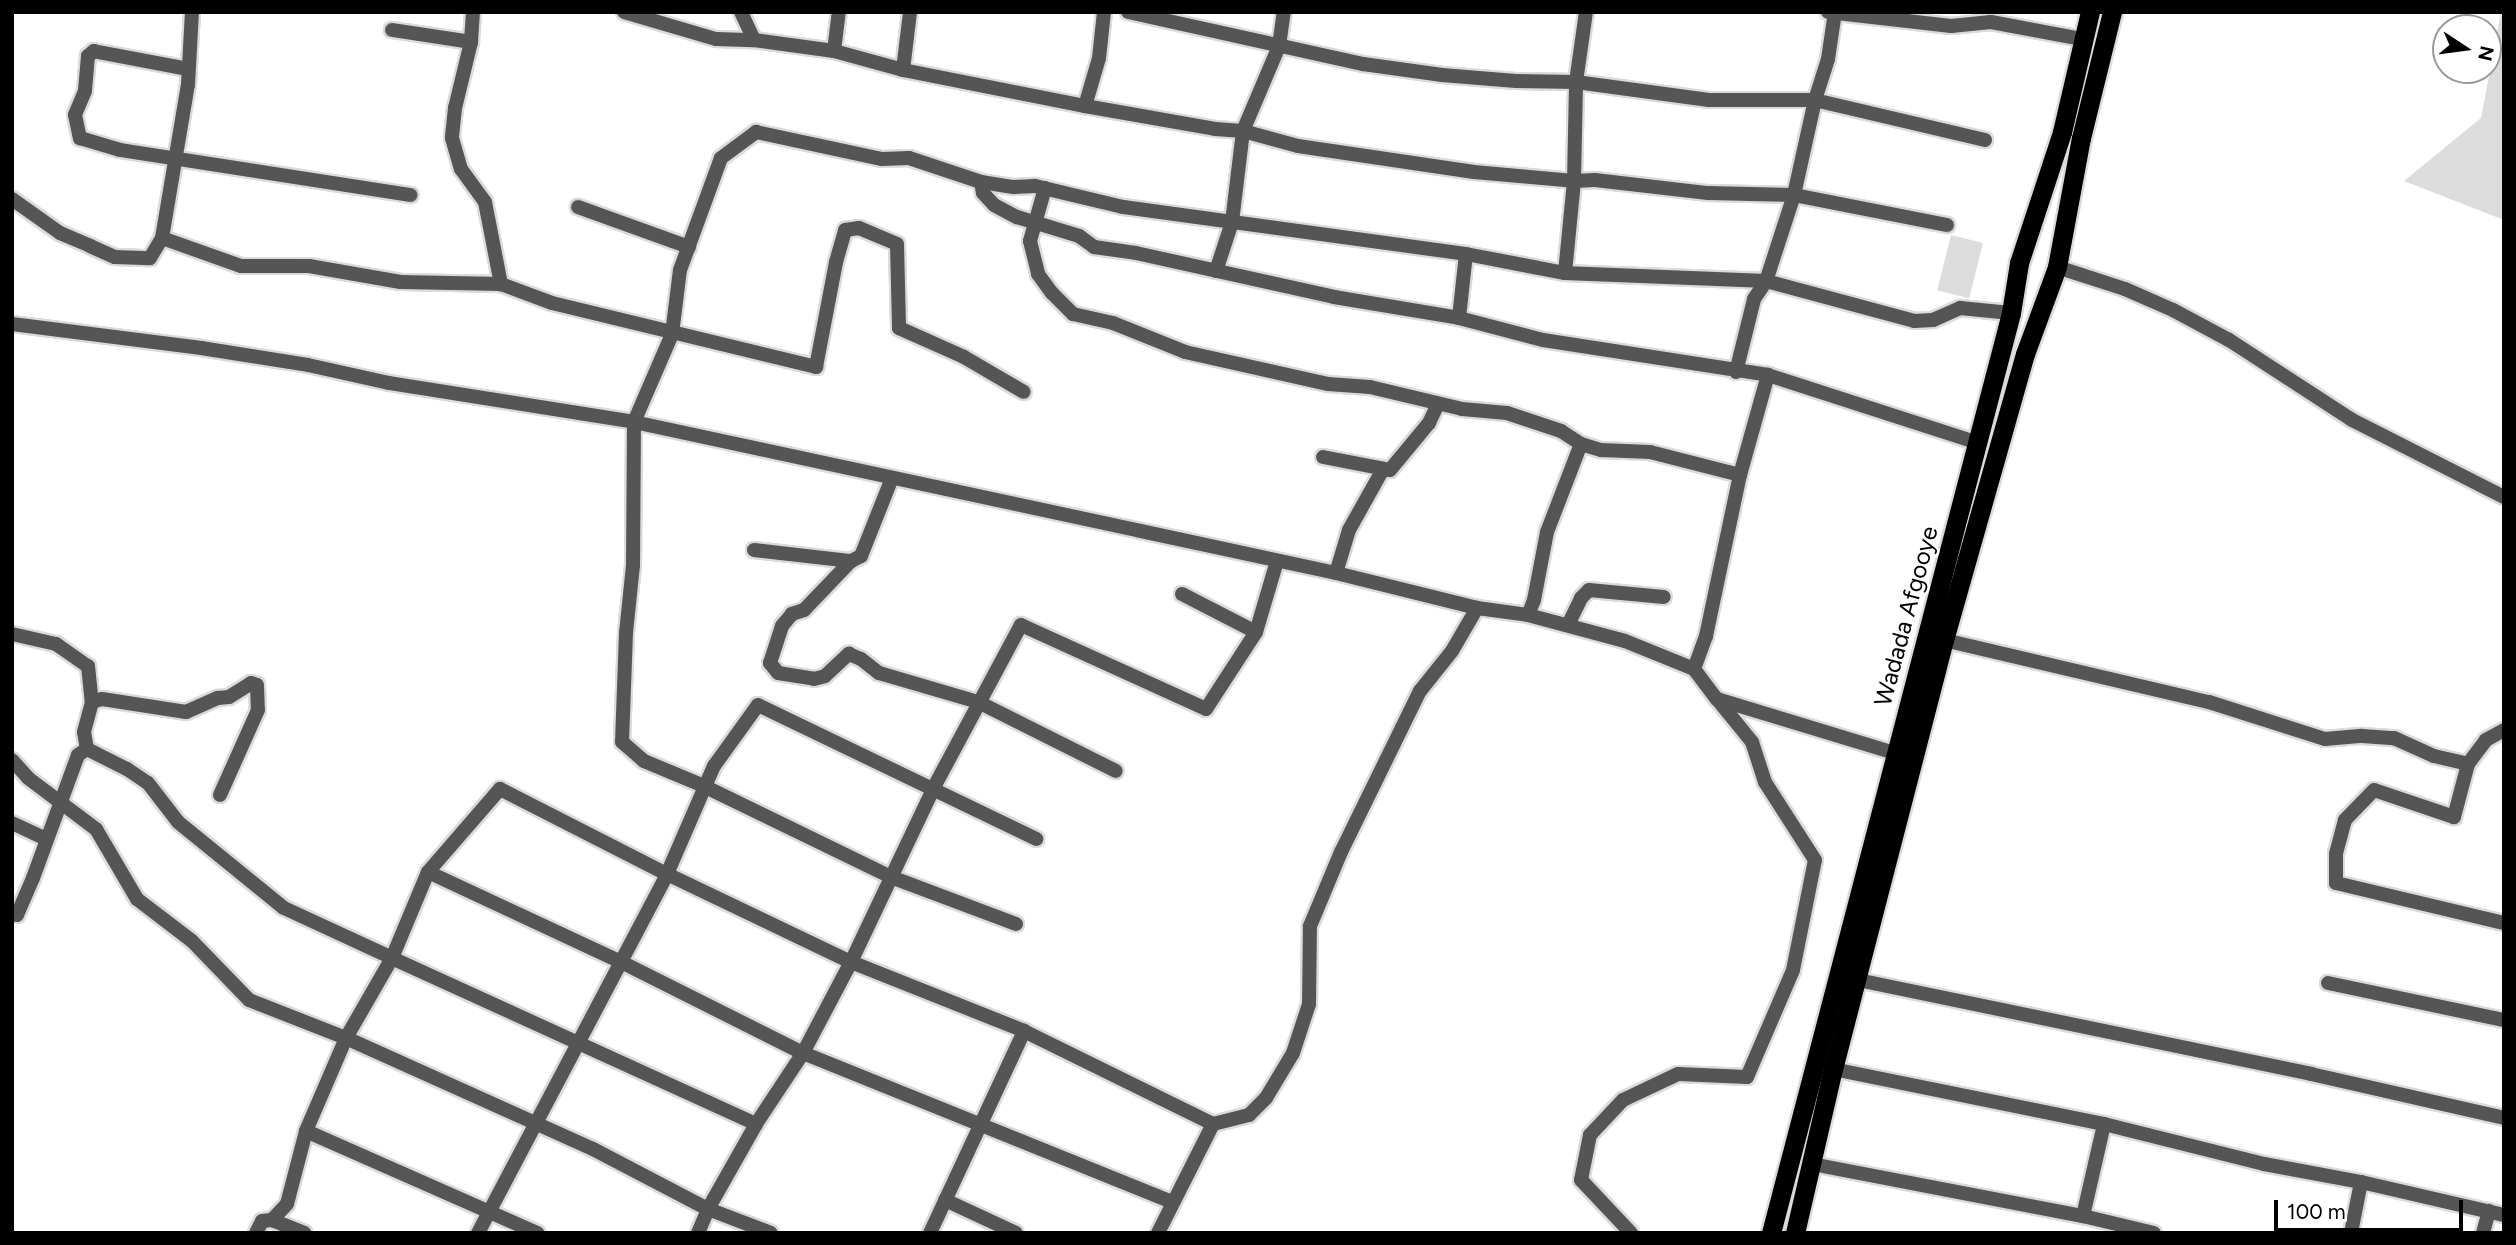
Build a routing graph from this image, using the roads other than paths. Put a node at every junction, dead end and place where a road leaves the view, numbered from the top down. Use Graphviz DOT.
graph roads {
  1 [pos="192,12"];
  2 [pos="473,12"];
  3 [pos="624,12"];
  4 [pos="741,12"];
  5 [pos="839,12"];
  6 [pos="910,12"];
  7 [pos="1104,12"];
  8 [pos="1128,12"];
  9 [pos="1284,12"];
  10 [pos="1586,12"];
  11 [pos="2090,12"];
  12 [pos="2112,12"];
  13 [pos="1833,13"];
  14 [pos="392,30"];
  15 [pos="754,40"];
  16 [pos="2082,40"];
  17 [pos="471,42"];
  18 [pos="1279,46"];
  19 [pos="834,51"];
  20 [pos="188,68"];
  21 [pos="903,70"];
  22 [pos="1576,82"];
  23 [pos="1815,100"];
  24 [pos="1085,106"];
  25 [pos="1243,131"];
  26 [pos="1985,140"];
  27 [pos="174,159"];
  28 [pos="1574,181"];
  29 [pos="981,182"];
  30 [pos="1045,188"];
  31 [pos="411,195"];
  32 [pos="1794,195"];
  33 [pos="12,200"];
  34 [pos="578,207"];
  35 [pos="1232,222"];
  36 [pos="1037,223"];
  37 [pos="1947,225"];
  38 [pos="162,238"];
  39 [pos="2025,243"];
  40 [pos="688,247"];
  41 [pos="1466,254"];
  42 [pos="2055,266"];
  43 [pos="1216,271"];
  44 [pos="1566,273"];
  45 [pos="2017,273"];
  46 [pos="1766,281"];
  47 [pos="501,284"];
  48 [pos="2011,313"];
  49 [pos="1460,318"];
  50 [pos="12,324"];
  51 [pos="672,334"];
  52 [pos="1736,372"];
  53 [pos="1768,375"];
  54 [pos="1024,392"];
  55 [pos="1438,404"];
  56 [pos="634,422"];
  57 [pos="1978,443"];
  58 [pos="1581,444"];
  59 [pos="1323,457"];
  60 [pos="1382,471"];
  61 [pos="1740,475"];
  62 [pos="892,478"];
  63 [pos="2504,497"];
  64 [pos="754,550"];
  65 [pos="851,561"];
  66 [pos="1277,561"];
  67 [pos="1336,573"];
  68 [pos="1182,594"];
  69 [pos="1664,597"];
  70 [pos="1477,608"];
  71 [pos="1528,615"];
  72 [pos="1568,625"];
  73 [pos="1256,632"];
  74 [pos="12,634"];
  75 [pos="1944,640"];
  76 [pos="1694,669"];
  77 [pos="1717,699"];
  78 [pos="92,702"];
  79 [pos="978,702"];
  80 [pos="2504,730"];
  81 [pos="86,749"];
  82 [pos="1895,753"];
  83 [pos="12,760"];
  84 [pos="2468,764"];
  85 [pos="1116,771"];
  86 [pos="704,786"];
  87 [pos="933,789"];
  88 [pos="220,795"];
  89 [pos="61,803"];
  90 [pos="12,823"];
  91 [pos="47,839"];
  92 [pos="1036,839"];
  93 [pos="428,872"];
  94 [pos="667,874"];
  95 [pos="891,877"];
  96 [pos="12,914"];
  97 [pos="2504,923"];
  98 [pos="1016,924"];
  99 [pos="392,958"];
  100 [pos="619,961"];
  101 [pos="851,962"];
  102 [pos="1858,980"];
  103 [pos="2328,982"];
  104 [pos="2504,1020"];
  105 [pos="1024,1031"];
  106 [pos="346,1038"];
  107 [pos="578,1041"];
  108 [pos="803,1053"];
  109 [pos="1833,1069"];
  110 [pos="2504,1118"];
  111 [pos="980,1122"];
  112 [pos="757,1124"];
  113 [pos="1213,1124"];
  114 [pos="2104,1124"];
  115 [pos="535,1125"];
  116 [pos="306,1131"];
  117 [pos="1812,1164"];
  118 [pos="2361,1182"];
  119 [pos="945,1200"];
  120 [pos="1172,1202"];
  121 [pos="708,1209"];
  122 [pos="490,1210"];
  123 [pos="2496,1213"];
  124 [pos="2083,1216"];
  125 [pos="272,1220"];
  126 [pos="256,1233"];
  127 [pos="305,1233"];
  128 [pos="478,1233"];
  129 [pos="537,1233"];
  130 [pos="698,1233"];
  131 [pos="771,1233"];
  132 [pos="930,1233"];
  133 [pos="1016,1233"];
  134 [pos="1158,1233"];
  135 [pos="1631,1233"];
  136 [pos="1771,1233"];
  137 [pos="1795,1233"];
  138 [pos="2154,1233"];
  139 [pos="2351,1233"];
  140 [pos="2483,1233"];
  1 -- 20 [label="street"];
  2 -- 17 [label="street"];
  3 -- 15 [label="street"];
  4 -- 15 [label="street"];
  5 -- 19 [label="street"];
  6 -- 21 [label="street"];
  7 -- 24 [label="street"];
  8 -- 18 [label="street"];
  9 -- 18 [label="street"];
  10 -- 22 [label="street"];
  11 -- 16 [label="highway, Wadada Afgooye"];
  12 -- 42 [label="highway, Wadada Afgooye"];
  13 -- 16 [label="street"];
  13 -- 23 [label="street"];
  14 -- 17 [label="street"];
  15 -- 19 [label="street"];
  16 -- 39 [label="highway, Wadada Afgooye"];
  17 -- 47 [label="street"];
  18 -- 22 [label="street"];
  18 -- 25 [label="street"];
  19 -- 21 [label="street"];
  20 -- 27 [label="street"];
  20 -- 27 [label="street"];
  21 -- 24 [label="street"];
  22 -- 23 [label="street"];
  22 -- 28 [label="street"];
  23 -- 26 [label="street"];
  23 -- 32 [label="street"];
  24 -- 25 [label="street"];
  25 -- 28 [label="street"];
  25 -- 35 [label="street"];
  27 -- 31 [label="street"];
  27 -- 38 [label="street"];
  28 -- 32 [label="street"];
  28 -- 44 [label="street"];
  29 -- 30 [label="street"];
  29 -- 36 [label="street"];
  29 -- 40 [label="street"];
  30 -- 35 [label="street"];
  30 -- 36 [label="street"];
  32 -- 37 [label="street"];
  32 -- 46 [label="street"];
  33 -- 38 [label="street"];
  34 -- 40 [label="street"];
  35 -- 41 [label="street"];
  35 -- 43 [label="street"];
  36 -- 43 [label="street"];
  36 -- 55 [label="street"];
  38 -- 47 [label="street"];
  39 -- 42 [label="highway"];
  39 -- 45 [label="highway, Wadada Afgooye"];
  40 -- 51 [label="street"];
  41 -- 44 [label="street"];
  41 -- 49 [label="street"];
  42 -- 45 [label="highway"];
  42 -- 63 [label="street"];
  42 -- 75 [label="highway, Wadada Afgooye"];
  43 -- 49 [label="street"];
  44 -- 46 [label="street"];
  45 -- 48 [label="highway, Wadada Afgooye"];
  46 -- 48 [label="street"];
  46 -- 52 [label="street"];
  47 -- 51 [label="street"];
  48 -- 57 [label="highway, Wadada Afgooye"];
  49 -- 52 [label="street"];
  50 -- 56 [label="street"];
  51 -- 54 [label="street"];
  51 -- 56 [label="street"];
  52 -- 53 [label="street"];
  53 -- 57 [label="street"];
  53 -- 61 [label="street"];
  55 -- 58 [label="street"];
  55 -- 60 [label="street"];
  56 -- 62 [label="street"];
  56 -- 86 [label="street"];
  57 -- 82 [label="highway, Wadada Afgooye"];
  58 -- 61 [label="street"];
  58 -- 71 [label="street"];
  59 -- 60 [label="street"];
  60 -- 67 [label="street"];
  61 -- 76 [label="street"];
  62 -- 65 [label="street"];
  62 -- 66 [label="street"];
  64 -- 65 [label="street"];
  65 -- 79 [label="street"];
  66 -- 67 [label="street"];
  66 -- 73 [label="street"];
  67 -- 70 [label="street"];
  68 -- 73 [label="street"];
  69 -- 72 [label="street"];
  70 -- 71 [label="street"];
  70 -- 113 [label="street"];
  71 -- 72 [label="street"];
  72 -- 76 [label="street"];
  73 -- 79 [label="street"];
  74 -- 78 [label="street"];
  75 -- 84 [label="street"];
  75 -- 102 [label="highway, Wadada Afgooye"];
  76 -- 77 [label="street"];
  77 -- 82 [label="street"];
  77 -- 135 [label="street"];
  78 -- 81 [label="street"];
  78 -- 88 [label="street"];
  79 -- 85 [label="street"];
  79 -- 87 [label="street"];
  80 -- 84 [label="street"];
  81 -- 89 [label="street"];
  81 -- 99 [label="street"];
  82 -- 136 [label="highway, Wadada Afgooye"];
  83 -- 89 [label="street"];
  84 -- 97 [label="street"];
  86 -- 87 [label="street"];
  86 -- 94 [label="street"];
  86 -- 95 [label="street"];
  87 -- 92 [label="street"];
  87 -- 95 [label="street"];
  89 -- 91 [label="street"];
  89 -- 106 [label="street"];
  90 -- 91 [label="street"];
  91 -- 96 [label="street"];
  93 -- 94 [label="street"];
  93 -- 99 [label="street"];
  93 -- 100 [label="street"];
  94 -- 100 [label="street"];
  94 -- 101 [label="street"];
  95 -- 98 [label="street"];
  95 -- 101 [label="street"];
  99 -- 106 [label="street"];
  99 -- 107 [label="street"];
  100 -- 107 [label="street"];
  100 -- 108 [label="street"];
  101 -- 105 [label="street"];
  101 -- 108 [label="street"];
  102 -- 109 [label="highway, Wadada Afgooye"];
  102 -- 110 [label="street"];
  103 -- 104 [label="street"];
  105 -- 111 [label="street"];
  105 -- 113 [label="street"];
  106 -- 115 [label="street"];
  106 -- 116 [label="street"];
  107 -- 112 [label="street"];
  107 -- 115 [label="street"];
  108 -- 111 [label="street"];
  108 -- 112 [label="street"];
  109 -- 114 [label="street"];
  109 -- 117 [label="highway, Wadada Afgooye"];
  111 -- 119 [label="street"];
  111 -- 120 [label="street"];
  112 -- 121 [label="street"];
  113 -- 120 [label="street"];
  114 -- 118 [label="street"];
  114 -- 124 [label="street"];
  115 -- 121 [label="street"];
  115 -- 122 [label="street"];
  116 -- 122 [label="street"];
  116 -- 125 [label="street"];
  117 -- 124 [label="street"];
  117 -- 137 [label="highway, Wadada Afgooye"];
  118 -- 123 [label="street"];
  118 -- 139 [label="street"];
  119 -- 132 [label="street"];
  119 -- 133 [label="street"];
  120 -- 134 [label="street"];
  121 -- 130 [label="street"];
  121 -- 131 [label="street"];
  122 -- 128 [label="street"];
  122 -- 129 [label="street"];
  123 -- 140 [label="street"];
  124 -- 138 [label="street"];
  125 -- 126 [label="street"];
  125 -- 127 [label="street"];
}
